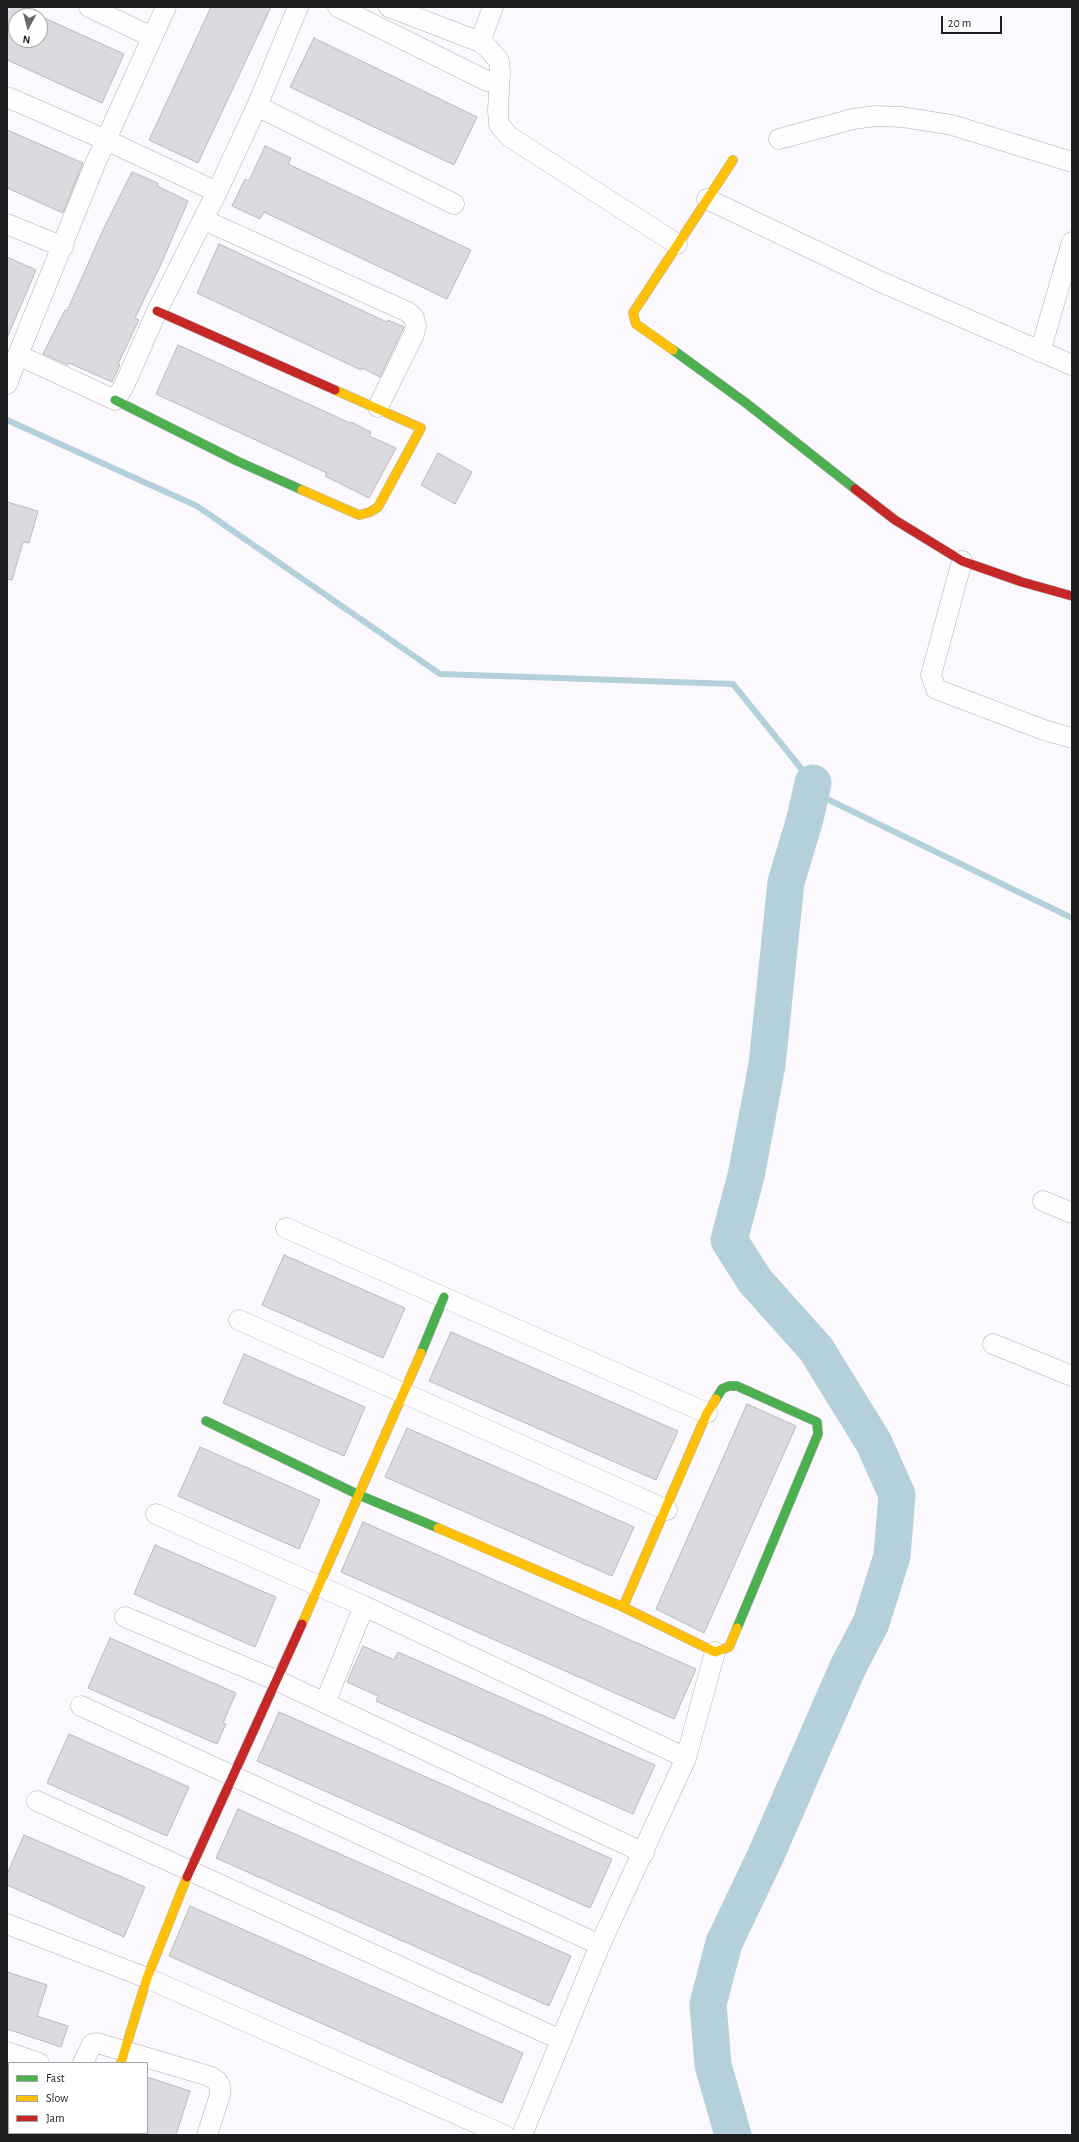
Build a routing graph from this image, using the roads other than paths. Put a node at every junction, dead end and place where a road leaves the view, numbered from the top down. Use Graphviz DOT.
graph roads {
  1 [pos="89,7"];
  2 [pos="166,7"];
  3 [pos="298,7"];
  4 [pos="338,7"];
  5 [pos="389,7"];
  6 [pos="493,7"];
  7 [pos="152,37"];
  8 [pos="480,42"];
  9 [pos="487,81"];
  10 [pos="7,96"];
  11 [pos="257,106"];
  12 [pos="779,139"];
  13 [pos="106,140"];
  14 [pos="733,160"];
  15 [pos="1072,162"];
  16 [pos="217,192"];
  17 [pos="707,199"];
  18 [pos="454,204"];
  19 [pos="204,220"];
  20 [pos="7,224"];
  21 [pos="1072,242"];
  22 [pos="677,244"];
  23 [pos="63,247"];
  24 [pos="157,310"];
  25 [pos="1040,352"];
  26 [pos="18,355"];
  27 [pos="1072,365"];
  28 [pos="8,378"];
  29 [pos="115,400"];
  30 [pos="378,408"];
  31 [pos="962,561"];
  32 [pos="1072,596"];
  33 [pos="1072,738"];
  34 [pos="1043,1201"];
  35 [pos="1072,1213"];
  36 [pos="286,1228"];
  37 [pos="444,1297"];
  38 [pos="239,1320"];
  39 [pos="993,1344"];
  40 [pos="1072,1376"];
  41 [pos="404,1394"];
  42 [pos="707,1414"];
  43 [pos="206,1421"];
  44 [pos="359,1495"];
  45 [pos="667,1510"];
  46 [pos="156,1514"];
  47 [pos="319,1585"];
  48 [pos="364,1606"];
  49 [pos="623,1607"];
  50 [pos="125,1616"];
  51 [pos="715,1652"];
  52 [pos="278,1681"];
  53 [pos="325,1703"];
  54 [pos="81,1706"];
  55 [pos="686,1758"];
  56 [pos="232,1776"];
  57 [pos="37,1801"];
  58 [pos="644,1853"];
  59 [pos="190,1870"];
  60 [pos="7,1924"];
  61 [pos="600,1945"];
  62 [pos="147,1978"];
  63 [pos="561,2040"];
  64 [pos="7,2052"];
  65 [pos="124,2056"];
  66 [pos="36,2062"];
  67 [pos="83,2062"];
  68 [pos="207,2135"];
  69 [pos="504,2135"];
  70 [pos="522,2135"];
  1 -- 7 [label="street"];
  2 -- 7 [label="street"];
  3 -- 11 [label="street"];
  4 -- 9 [label="street"];
  5 -- 8 [label="street"];
  6 -- 8 [label="street"];
  7 -- 13 [label="street"];
  8 -- 22 [label="street"];
  10 -- 13 [label="street"];
  11 -- 16 [label="street"];
  11 -- 18 [label="street"];
  12 -- 15 [label="street"];
  13 -- 16 [label="street"];
  13 -- 23 [label="street"];
  14 -- 17 [label="street"];
  16 -- 19 [label="street"];
  17 -- 22 [label="street"];
  17 -- 25 [label="street"];
  19 -- 24 [label="street"];
  19 -- 30 [label="street"];
  20 -- 23 [label="street"];
  21 -- 25 [label="street"];
  22 -- 31 [label="street"];
  23 -- 26 [label="street"];
  24 -- 29 [label="street"];
  24 -- 30 [label="street"];
  25 -- 27 [label="street"];
  26 -- 28 [label="street"];
  26 -- 29 [label="street"];
  29 -- 30 [label="street"];
  31 -- 32 [label="street"];
  31 -- 33 [label="street"];
  34 -- 35 [label="street"];
  36 -- 37 [label="street"];
  37 -- 41 [label="street"];
  37 -- 42 [label="street"];
  38 -- 41 [label="street"];
  39 -- 40 [label="street"];
  41 -- 44 [label="street"];
  41 -- 45 [label="street"];
  42 -- 45 [label="street"];
  42 -- 51 [label="street"];
  43 -- 44 [label="street"];
  44 -- 47 [label="street"];
  44 -- 49 [label="street"];
  45 -- 49 [label="street"];
  46 -- 47 [label="street"];
  47 -- 48 [label="street"];
  47 -- 52 [label="street"];
  48 -- 53 [label="street"];
  48 -- 55 [label="street"];
  49 -- 51 [label="street"];
  50 -- 52 [label="street"];
  51 -- 55 [label="street"];
  52 -- 53 [label="street"];
  52 -- 56 [label="street"];
  53 -- 58 [label="street"];
  54 -- 56 [label="street"];
  55 -- 58 [label="street"];
  56 -- 59 [label="street"];
  56 -- 61 [label="street"];
  57 -- 59 [label="street"];
  58 -- 61 [label="street"];
  59 -- 62 [label="street"];
  59 -- 63 [label="street"];
  60 -- 62 [label="street"];
  61 -- 63 [label="street"];
  62 -- 65 [label="street"];
  62 -- 69 [label="street"];
  63 -- 70 [label="street"];
  64 -- 66 [label="street"];
  65 -- 67 [label="street"];
  65 -- 68 [label="street"];
}
